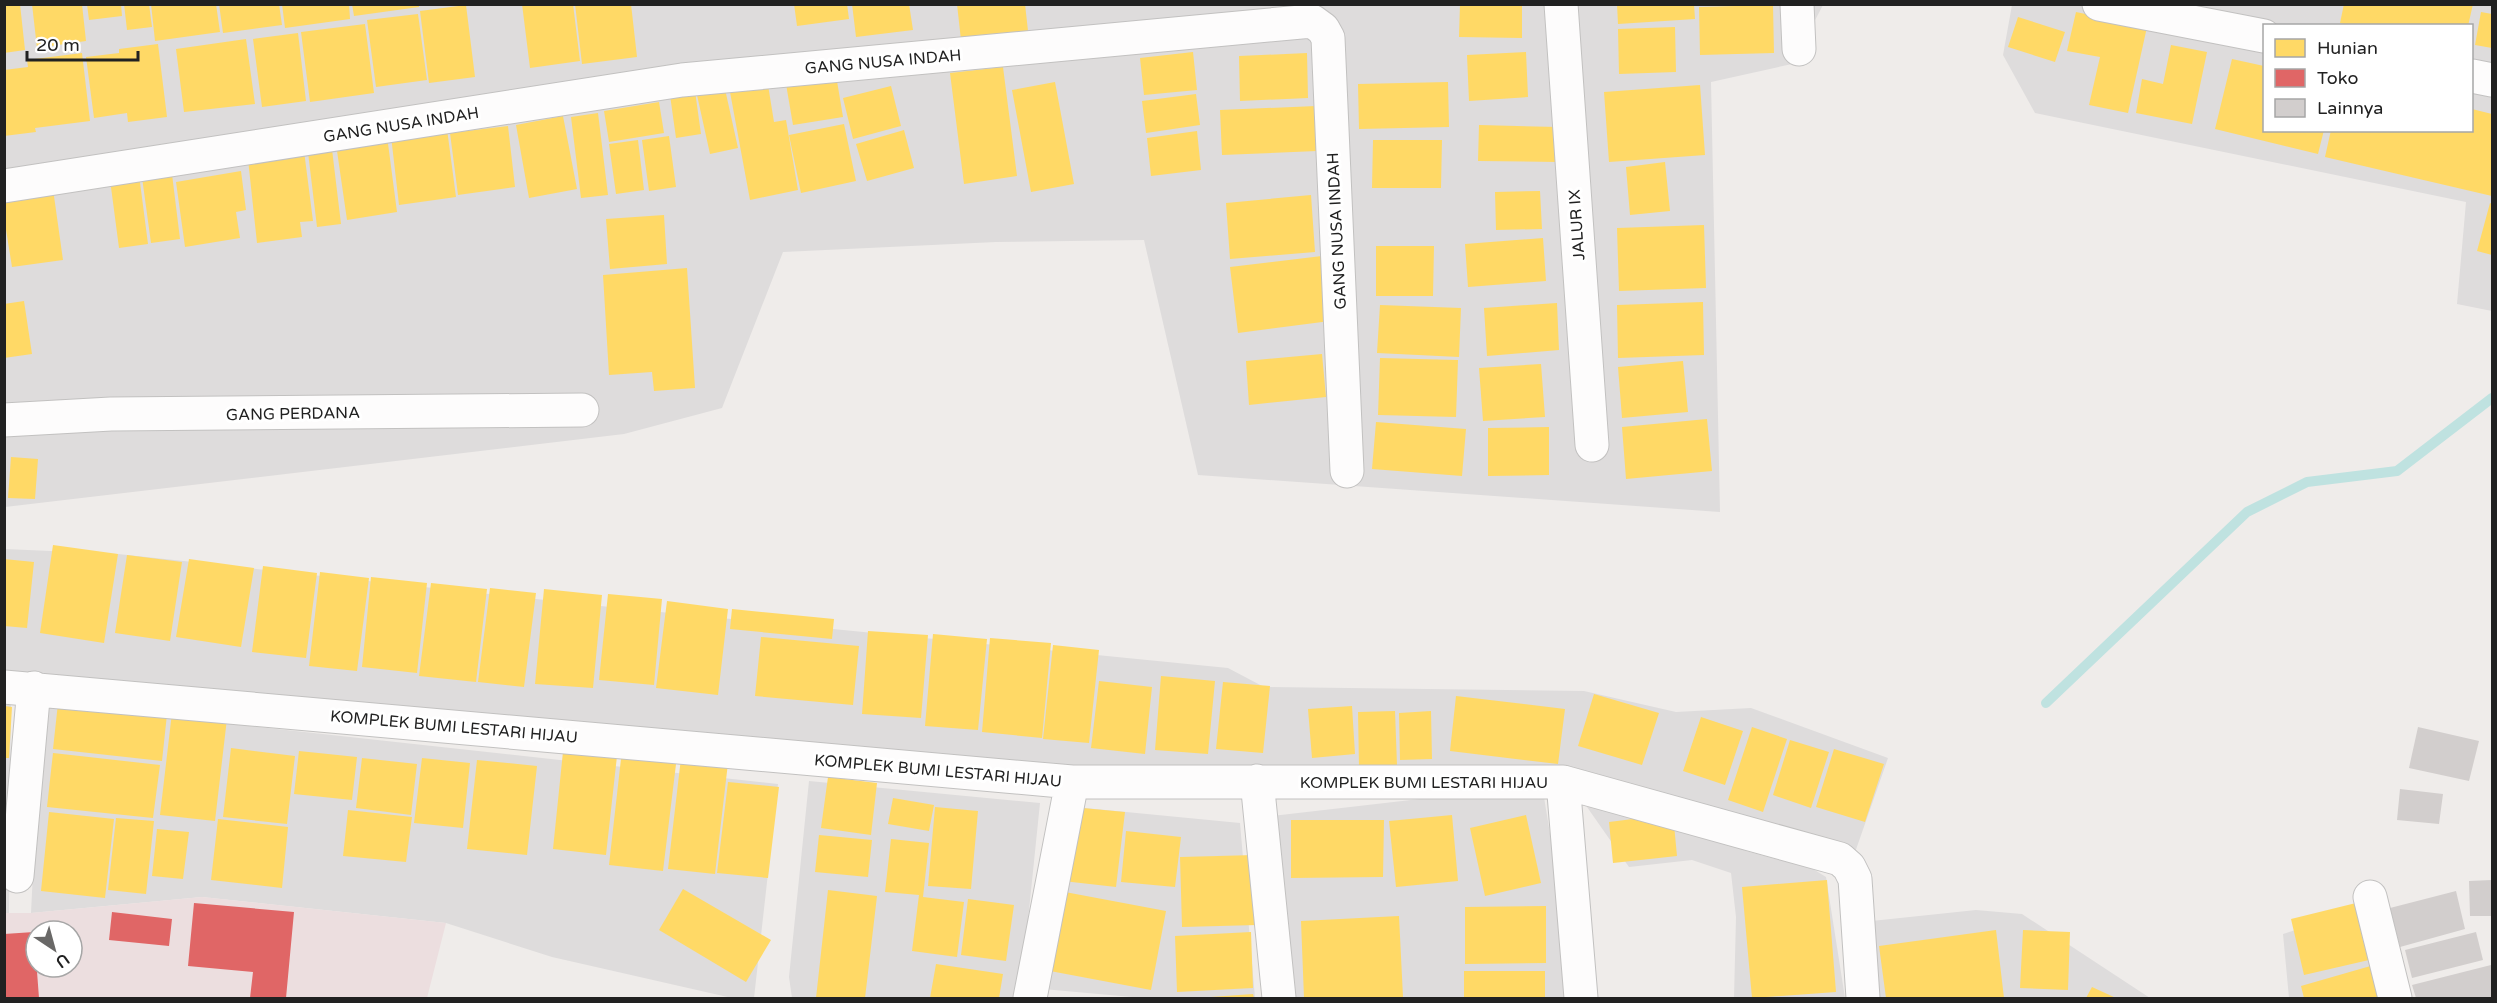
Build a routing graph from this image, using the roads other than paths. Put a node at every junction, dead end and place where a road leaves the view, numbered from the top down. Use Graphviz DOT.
graph roads {
  1 [pos="1561,4"];
  2 [pos="1797,4"];
  3 [pos="2099,4"];
  4 [pos="2263,36"];
  5 [pos="1799,49"];
  6 [pos="2473,76"];
  7 [pos="2493,80"];
  8 [pos="4,186"];
  9 [pos="582,410"];
  10 [pos="4,420"];
  11 [pos="1592,445"];
  12 [pos="1347,471"];
  13 [pos="19,688"];
  14 [pos="1257,781"];
  15 [pos="1072,782"];
  16 [pos="1563,782"];
  17 [pos="18,876"];
  18 [pos="2370,897"];
  19 [pos="1030,999"];
  20 [pos="1279,999"];
  21 [pos="1581,999"];
  22 [pos="1863,999"];
  23 [pos="2396,999"];
  1 -- 11 [label="street, JALUR IX"];
  2 -- 5 [label="street"];
  3 -- 4 [label="street"];
  6 -- 7 [label="street"];
  8 -- 12 [label="street, GANG NUSA INDAH"];
  9 -- 10 [label="street, GANG PERDANA"];
  13 -- 15 [label="street, KOMPLEK BUMI LESTARI HIJAU"];
  13 -- 17 [label="street"];
  14 -- 15 [label="street, KOMPLEK BUMI LESTARI HIJAU"];
  14 -- 16 [label="street, KOMPLEK BUMI LESTARI HIJAU"];
  14 -- 20 [label="street"];
  15 -- 19 [label="street"];
  16 -- 21 [label="street"];
  16 -- 22 [label="street, KOMPLEK BUMI LESTARI HIJAU"];
  18 -- 23 [label="street"];
}
